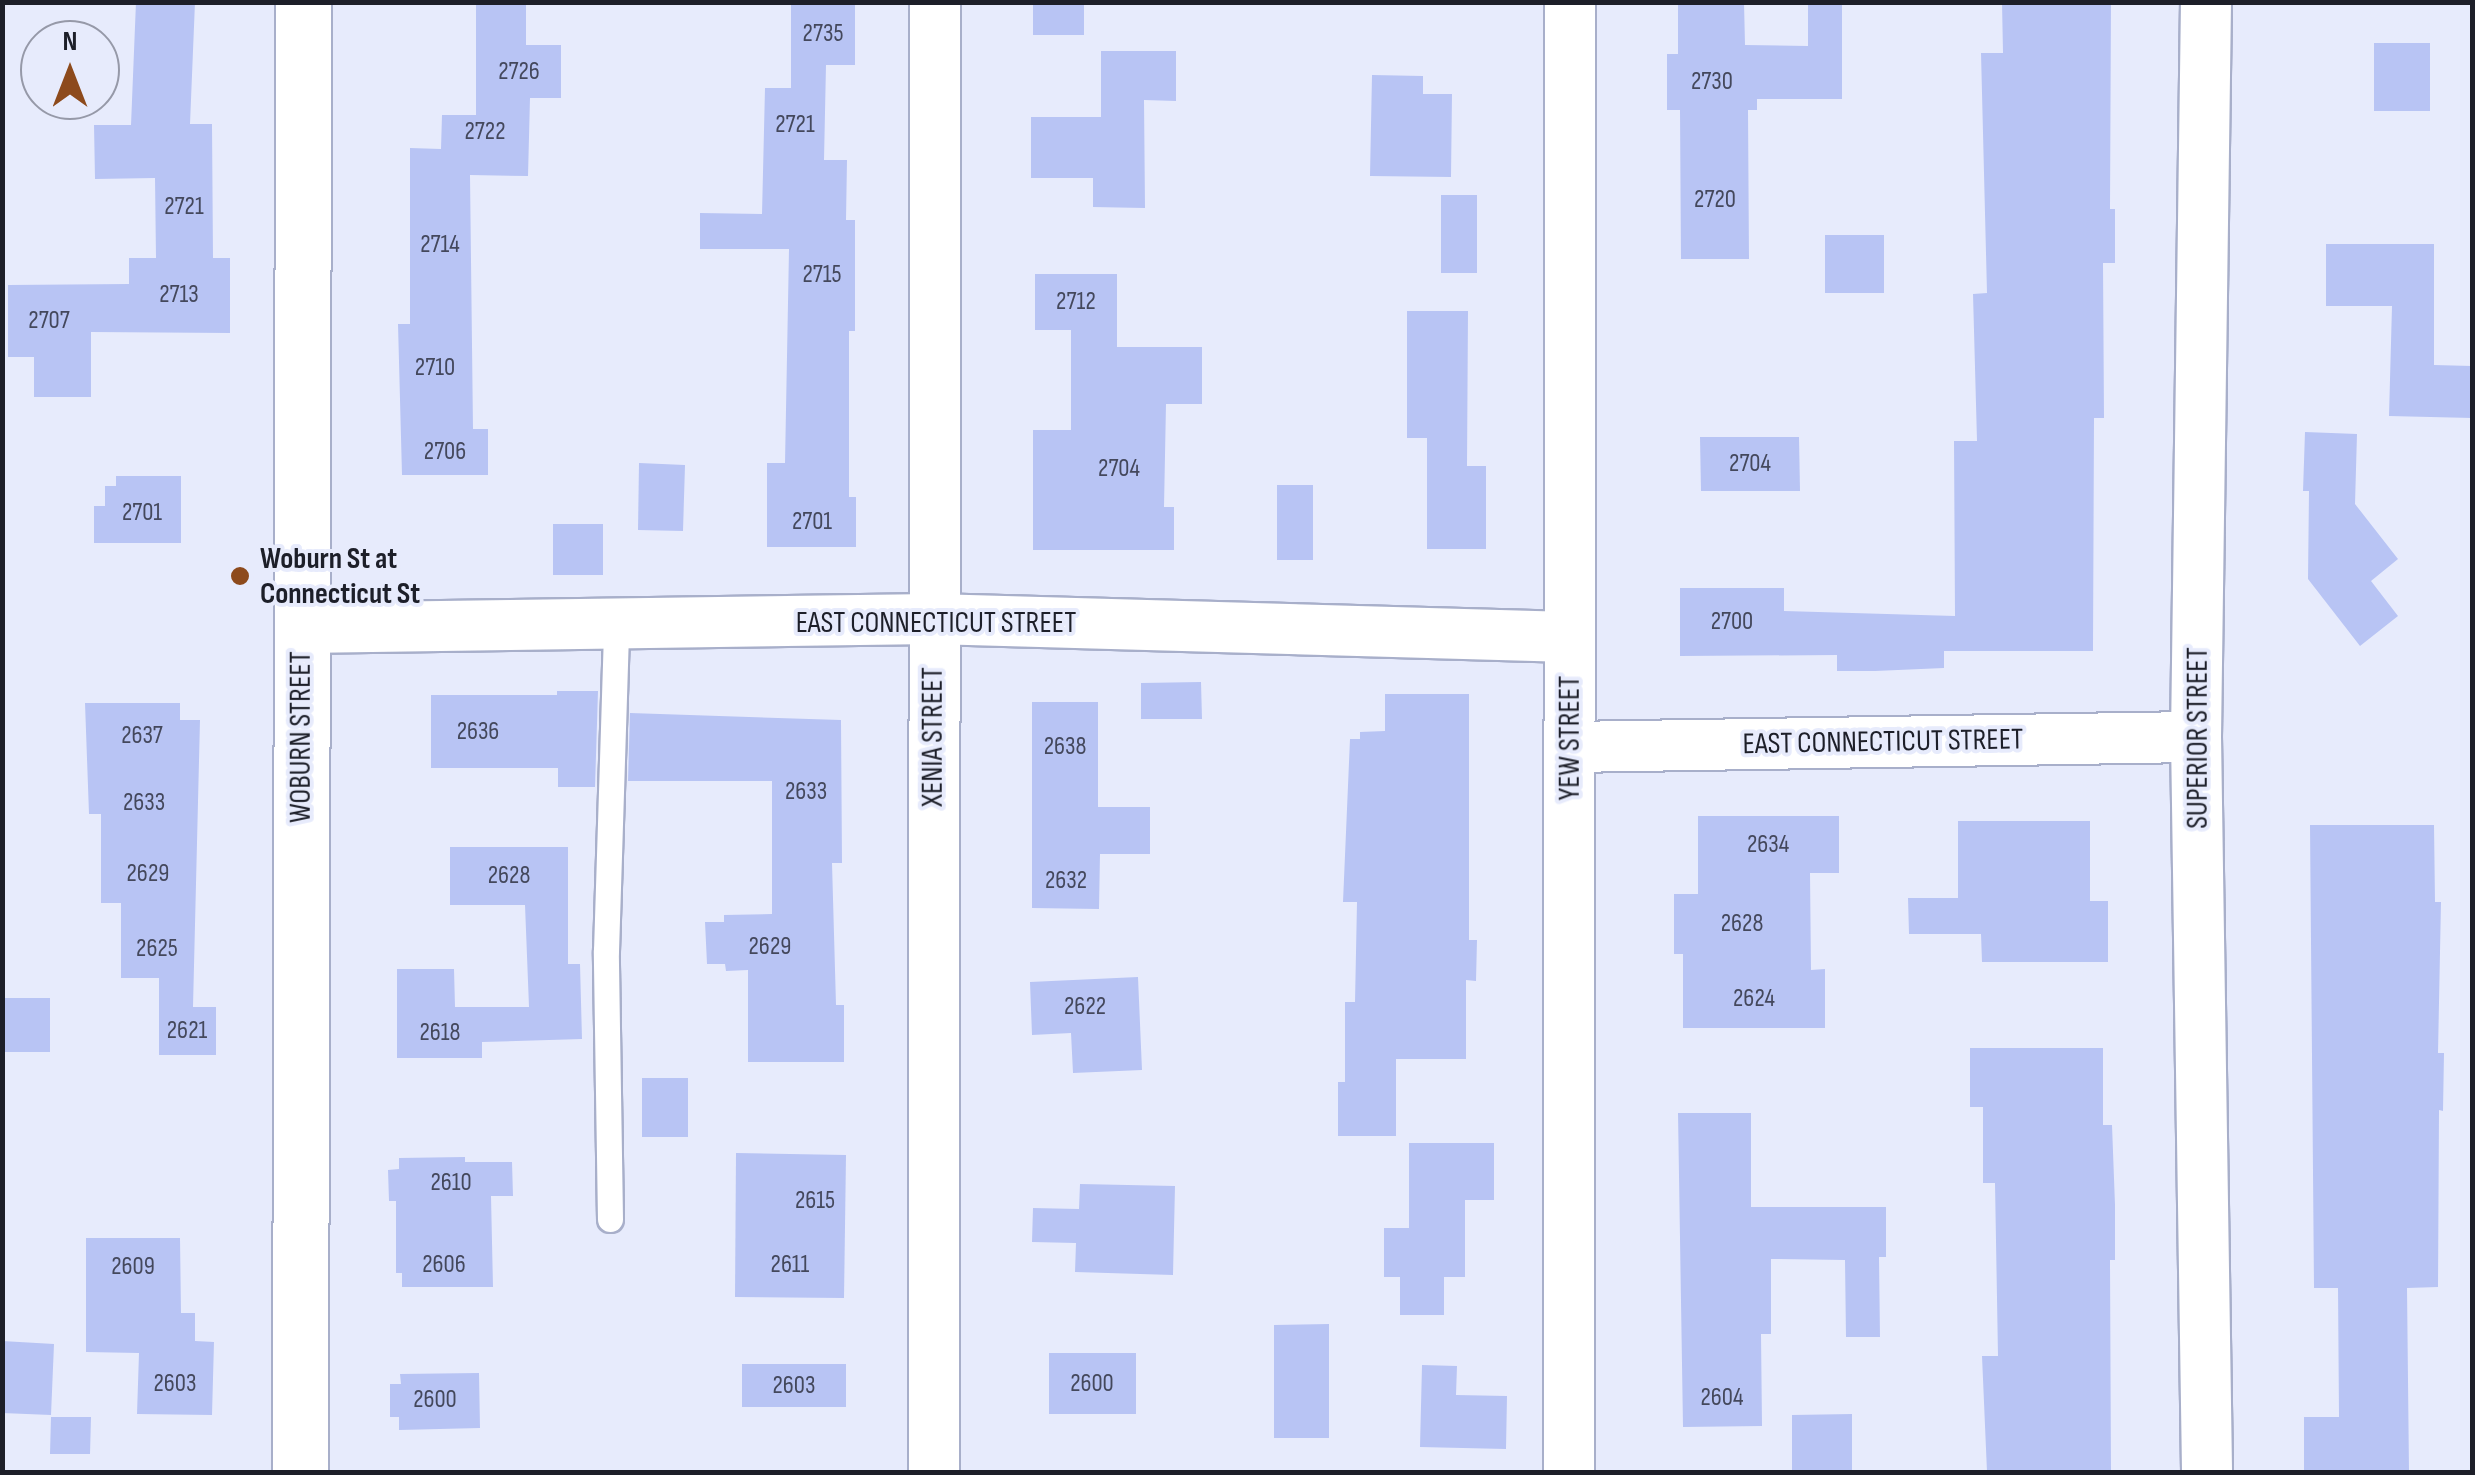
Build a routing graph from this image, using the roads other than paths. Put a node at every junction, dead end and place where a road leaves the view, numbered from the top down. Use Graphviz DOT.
graph roads {
  1 [pos="303,2"];
  2 [pos="935,2"];
  3 [pos="1570,2"];
  4 [pos="2206,2"];
  5 [pos="932,619"];
  6 [pos="616,627"];
  7 [pos="302,628"];
  8 [pos="1570,637"];
  9 [pos="2196,737"];
  10 [pos="1570,747"];
  11 [pos="610,1219"];
  12 [pos="300,1472"];
  13 [pos="934,1472"];
  14 [pos="1569,1472"];
  15 [pos="2207,1472"];
  1 -- 7 [label="main road, WOBURN STREET"];
  2 -- 5 [label="street, XENIA STREET"];
  3 -- 8 [label="street, YEW STREET"];
  4 -- 9 [label="street, SUPERIOR STREET"];
  5 -- 6 [label="street, EAST CONNECTICUT STREET"];
  5 -- 8 [label="street, EAST CONNECTICUT STREET"];
  5 -- 13 [label="street, XENIA STREET"];
  6 -- 7 [label="street, EAST CONNECTICUT STREET"];
  6 -- 11 [label="lane"];
  7 -- 12 [label="main road, WOBURN STREET"];
  8 -- 10 [label="street, YEW STREET"];
  9 -- 10 [label="street, EAST CONNECTICUT STREET"];
  9 -- 15 [label="street, SUPERIOR STREET"];
  10 -- 14 [label="street, YEW STREET"];
}
